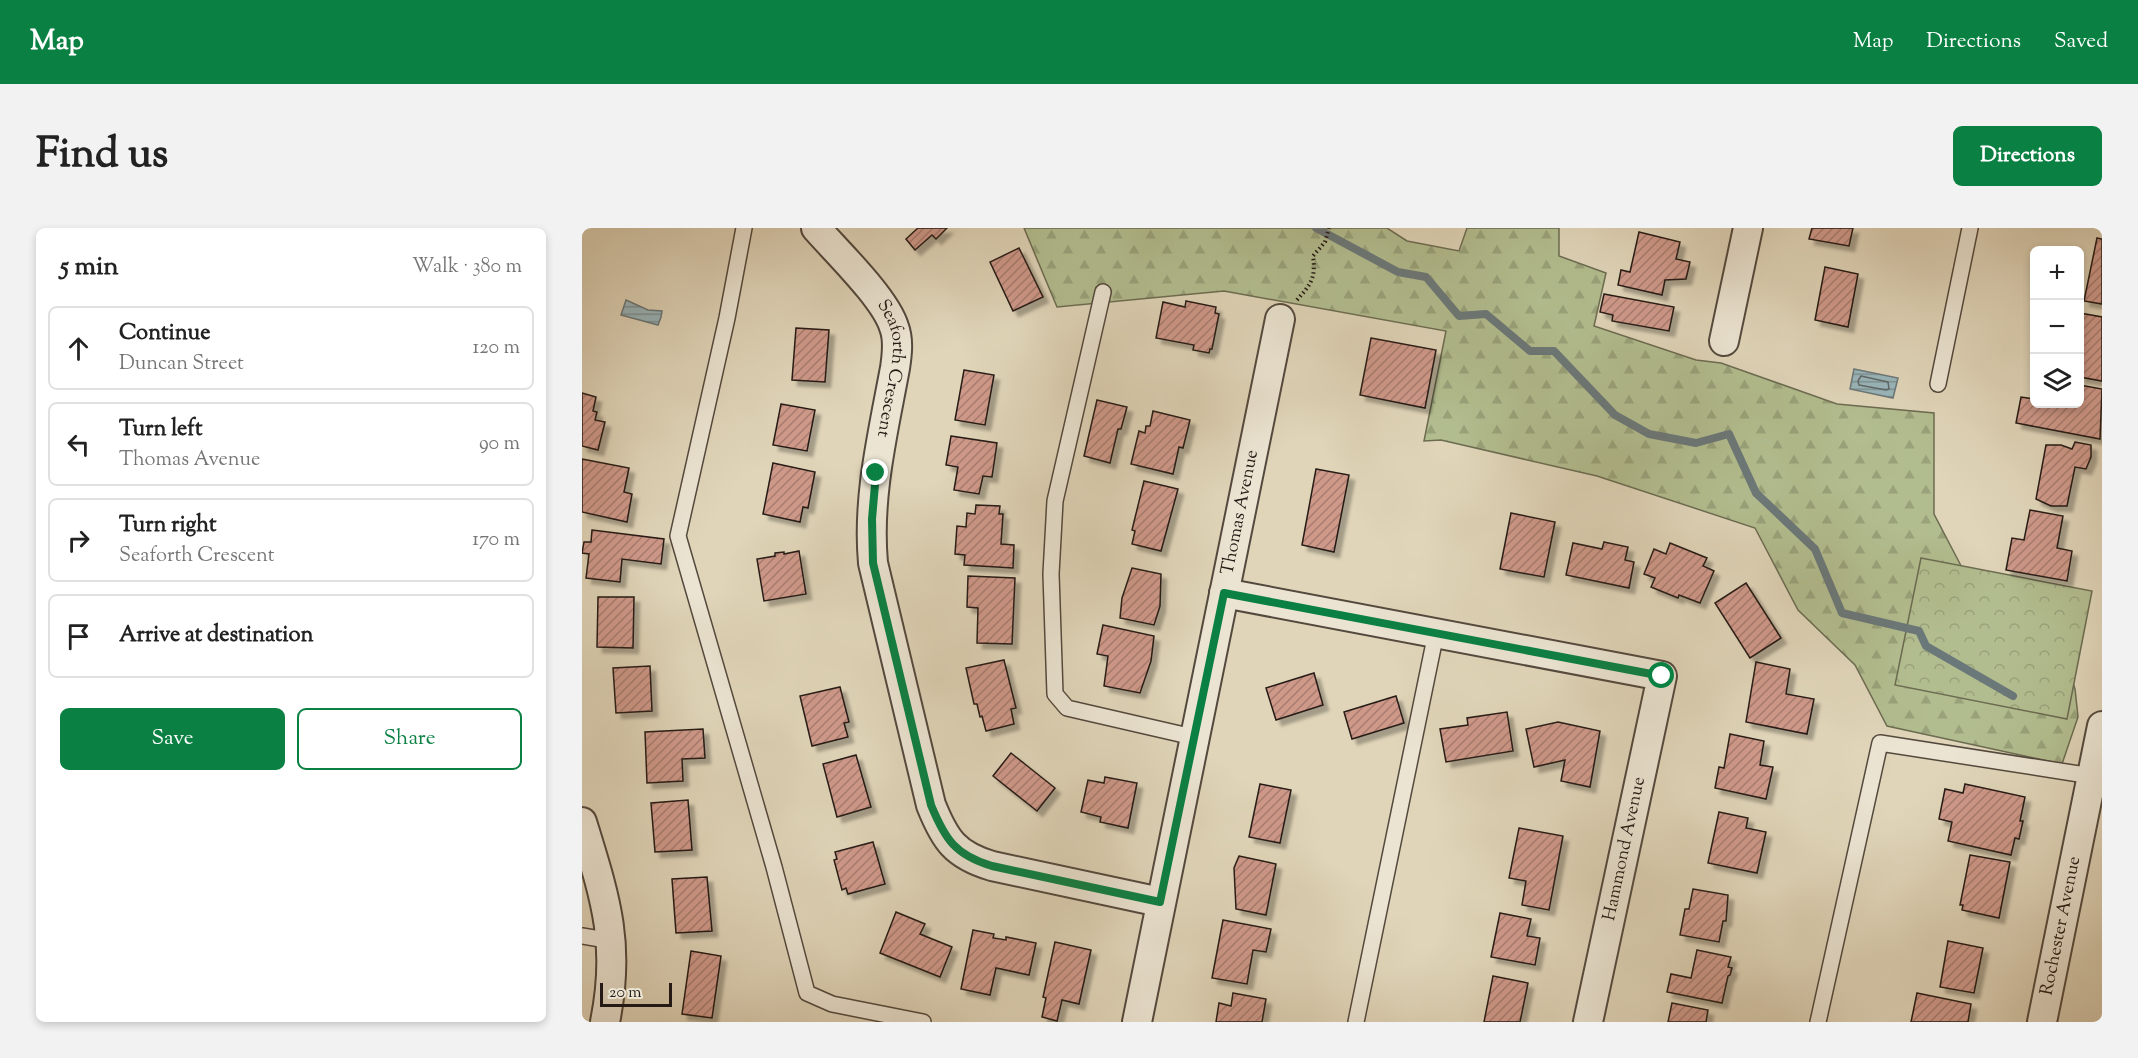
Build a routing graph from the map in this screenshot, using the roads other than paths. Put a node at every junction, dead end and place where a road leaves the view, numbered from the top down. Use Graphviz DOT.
graph roads {
  1 [pos="744,228"];
  2 [pos="816,228"];
  3 [pos="1748,228"];
  4 [pos="1970,228"];
  5 [pos="1103,292"];
  6 [pos="1280,319"];
  7 [pos="1724,341"];
  8 [pos="1938,384"];
  9 [pos="1224,593"];
  10 [pos="1436,633"];
  11 [pos="2102,726"];
  12 [pos="1193,737"];
  13 [pos="2092,776"];
  14 [pos="2093,821"];
  15 [pos="582,822"];
  16 [pos="1160,902"];
  17 [pos="582,936"];
  18 [pos="612,941"];
  19 [pos="606,1022"];
  20 [pos="923,1022"];
  21 [pos="1137,1022"];
  22 [pos="1356,1022"];
  23 [pos="1588,1022"];
  24 [pos="1818,1022"];
  25 [pos="2042,1022"];
  1 -- 20 [label="lane"];
  2 -- 16 [label="street, Seaforth Crescent"];
  3 -- 7 [label="street"];
  4 -- 8 [label="lane"];
  5 -- 12 [label="lane"];
  6 -- 9 [label="street, Thomas Avenue"];
  9 -- 10 [label="street"];
  9 -- 12 [label="street, Thomas Avenue"];
  10 -- 22 [label="lane"];
  10 -- 23 [label="street, Hammond Avenue"];
  11 -- 13 [label="street, Rochester Avenue"];
  12 -- 16 [label="street, Thomas Avenue"];
  13 -- 14 [label="street, Rochester Avenue"];
  13 -- 24 [label="lane"];
  14 -- 25 [label="street, Rochester Avenue"];
  15 -- 18 [label="street"];
  16 -- 21 [label="street, Thomas Avenue"];
  17 -- 18 [label="lane"];
  18 -- 19 [label="street"];
}
